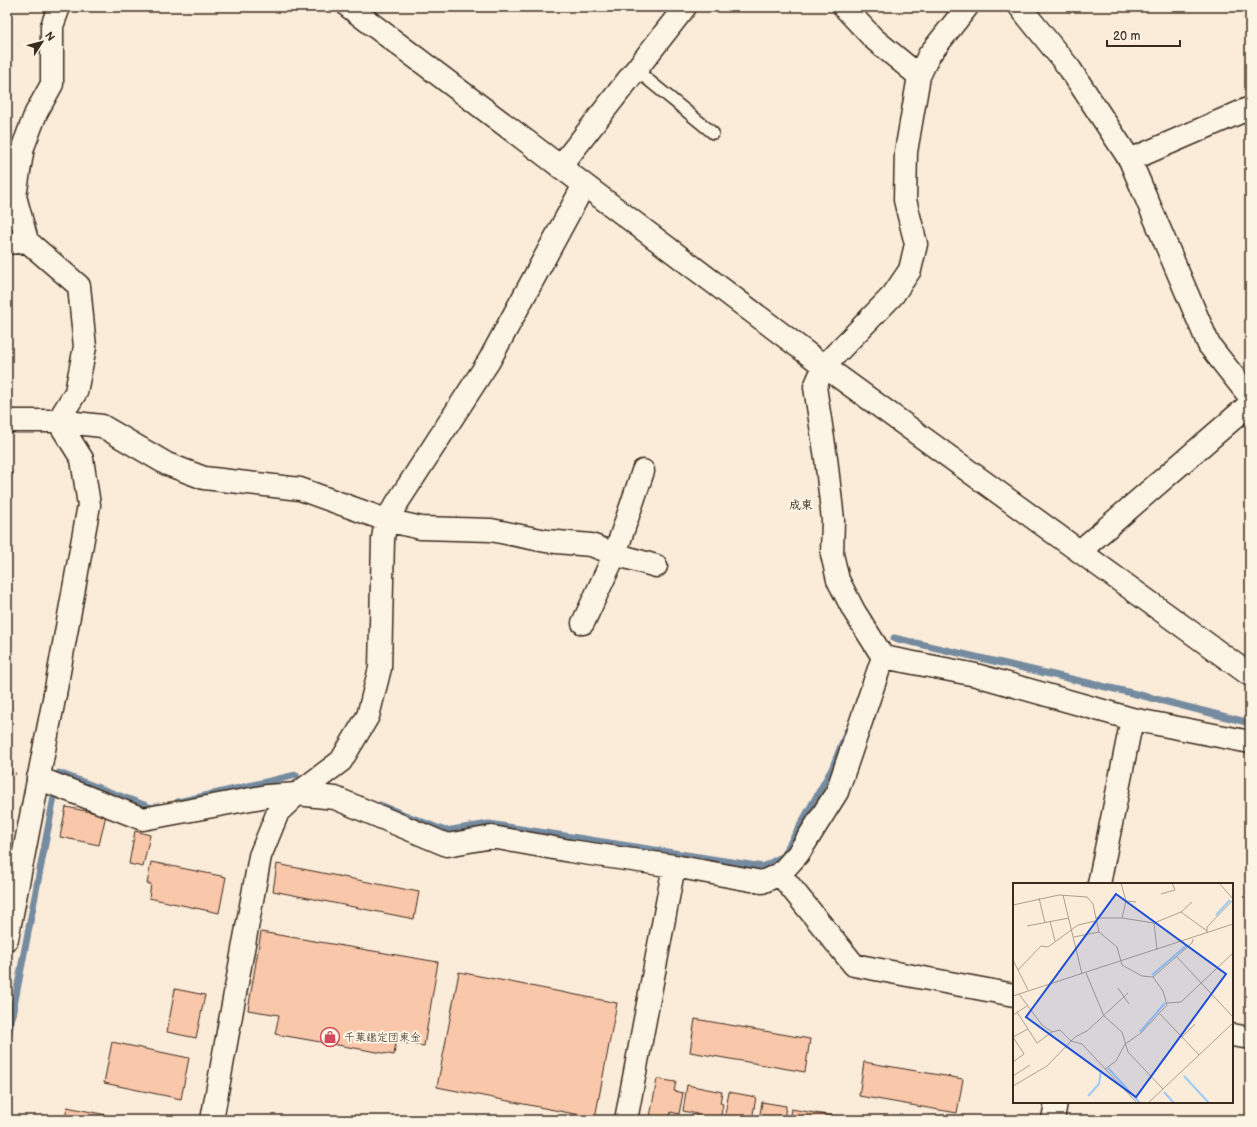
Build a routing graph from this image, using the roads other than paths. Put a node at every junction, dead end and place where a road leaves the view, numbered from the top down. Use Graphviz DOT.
graph roads {
  1 [pos="59,7"];
  2 [pos="349,7"];
  3 [pos="685,7"];
  4 [pos="844,7"];
  5 [pos="967,7"];
  6 [pos="1020,7"];
  7 [pos="636,70"];
  8 [pos="919,76"];
  9 [pos="1250,108"];
  10 [pos="713,133"];
  11 [pos="1130,160"];
  12 [pos="560,167"];
  13 [pos="584,185"];
  14 [pos="17,242"];
  15 [pos="824,366"];
  16 [pos="1250,397"];
  17 [pos="1250,404"];
  18 [pos="7,421"];
  19 [pos="58,421"];
  20 [pos="644,471"];
  21 [pos="386,520"];
  22 [pos="1080,551"];
  23 [pos="615,554"];
  24 [pos="656,566"];
  25 [pos="584,623"];
  26 [pos="883,658"];
  27 [pos="1250,675"];
  28 [pos="1132,719"];
  29 [pos="1250,742"];
  30 [pos="38,778"];
  31 [pos="297,794"];
  32 [pos="674,866"];
  33 [pos="780,874"];
  34 [pos="1099,883"];
  35 [pos="8,927"];
  36 [pos="1013,995"];
  37 [pos="1233,1035"];
  38 [pos="1250,1038"];
  39 [pos="1056,1103"];
  40 [pos="212,1120"];
  41 [pos="626,1120"];
  42 [pos="1053,1120"];
  1 -- 14 [label="street"];
  2 -- 12 [label="street"];
  3 -- 7 [label="street"];
  4 -- 8 [label="street"];
  5 -- 8 [label="street"];
  6 -- 11 [label="street"];
  7 -- 10 [label="lane"];
  7 -- 12 [label="street"];
  8 -- 15 [label="street"];
  9 -- 11 [label="street"];
  11 -- 16 [label="street"];
  12 -- 13 [label="street"];
  13 -- 15 [label="street"];
  13 -- 21 [label="street"];
  14 -- 19 [label="street"];
  15 -- 22 [label="street"];
  15 -- 26 [label="street"];
  17 -- 22 [label="street"];
  18 -- 19 [label="street"];
  19 -- 21 [label="street"];
  19 -- 30 [label="street"];
  20 -- 23 [label="street"];
  21 -- 23 [label="street"];
  21 -- 31 [label="street"];
  22 -- 27 [label="street"];
  23 -- 24 [label="street"];
  23 -- 25 [label="street"];
  26 -- 28 [label="street"];
  26 -- 33 [label="street"];
  28 -- 29 [label="street"];
  28 -- 34 [label="street"];
  30 -- 31 [label="street"];
  30 -- 35 [label="street"];
  31 -- 32 [label="street"];
  31 -- 40 [label="street"];
  32 -- 33 [label="street"];
  32 -- 41 [label="street"];
  33 -- 36 [label="street"];
  37 -- 38 [label="street"];
  39 -- 42 [label="street"];
}
